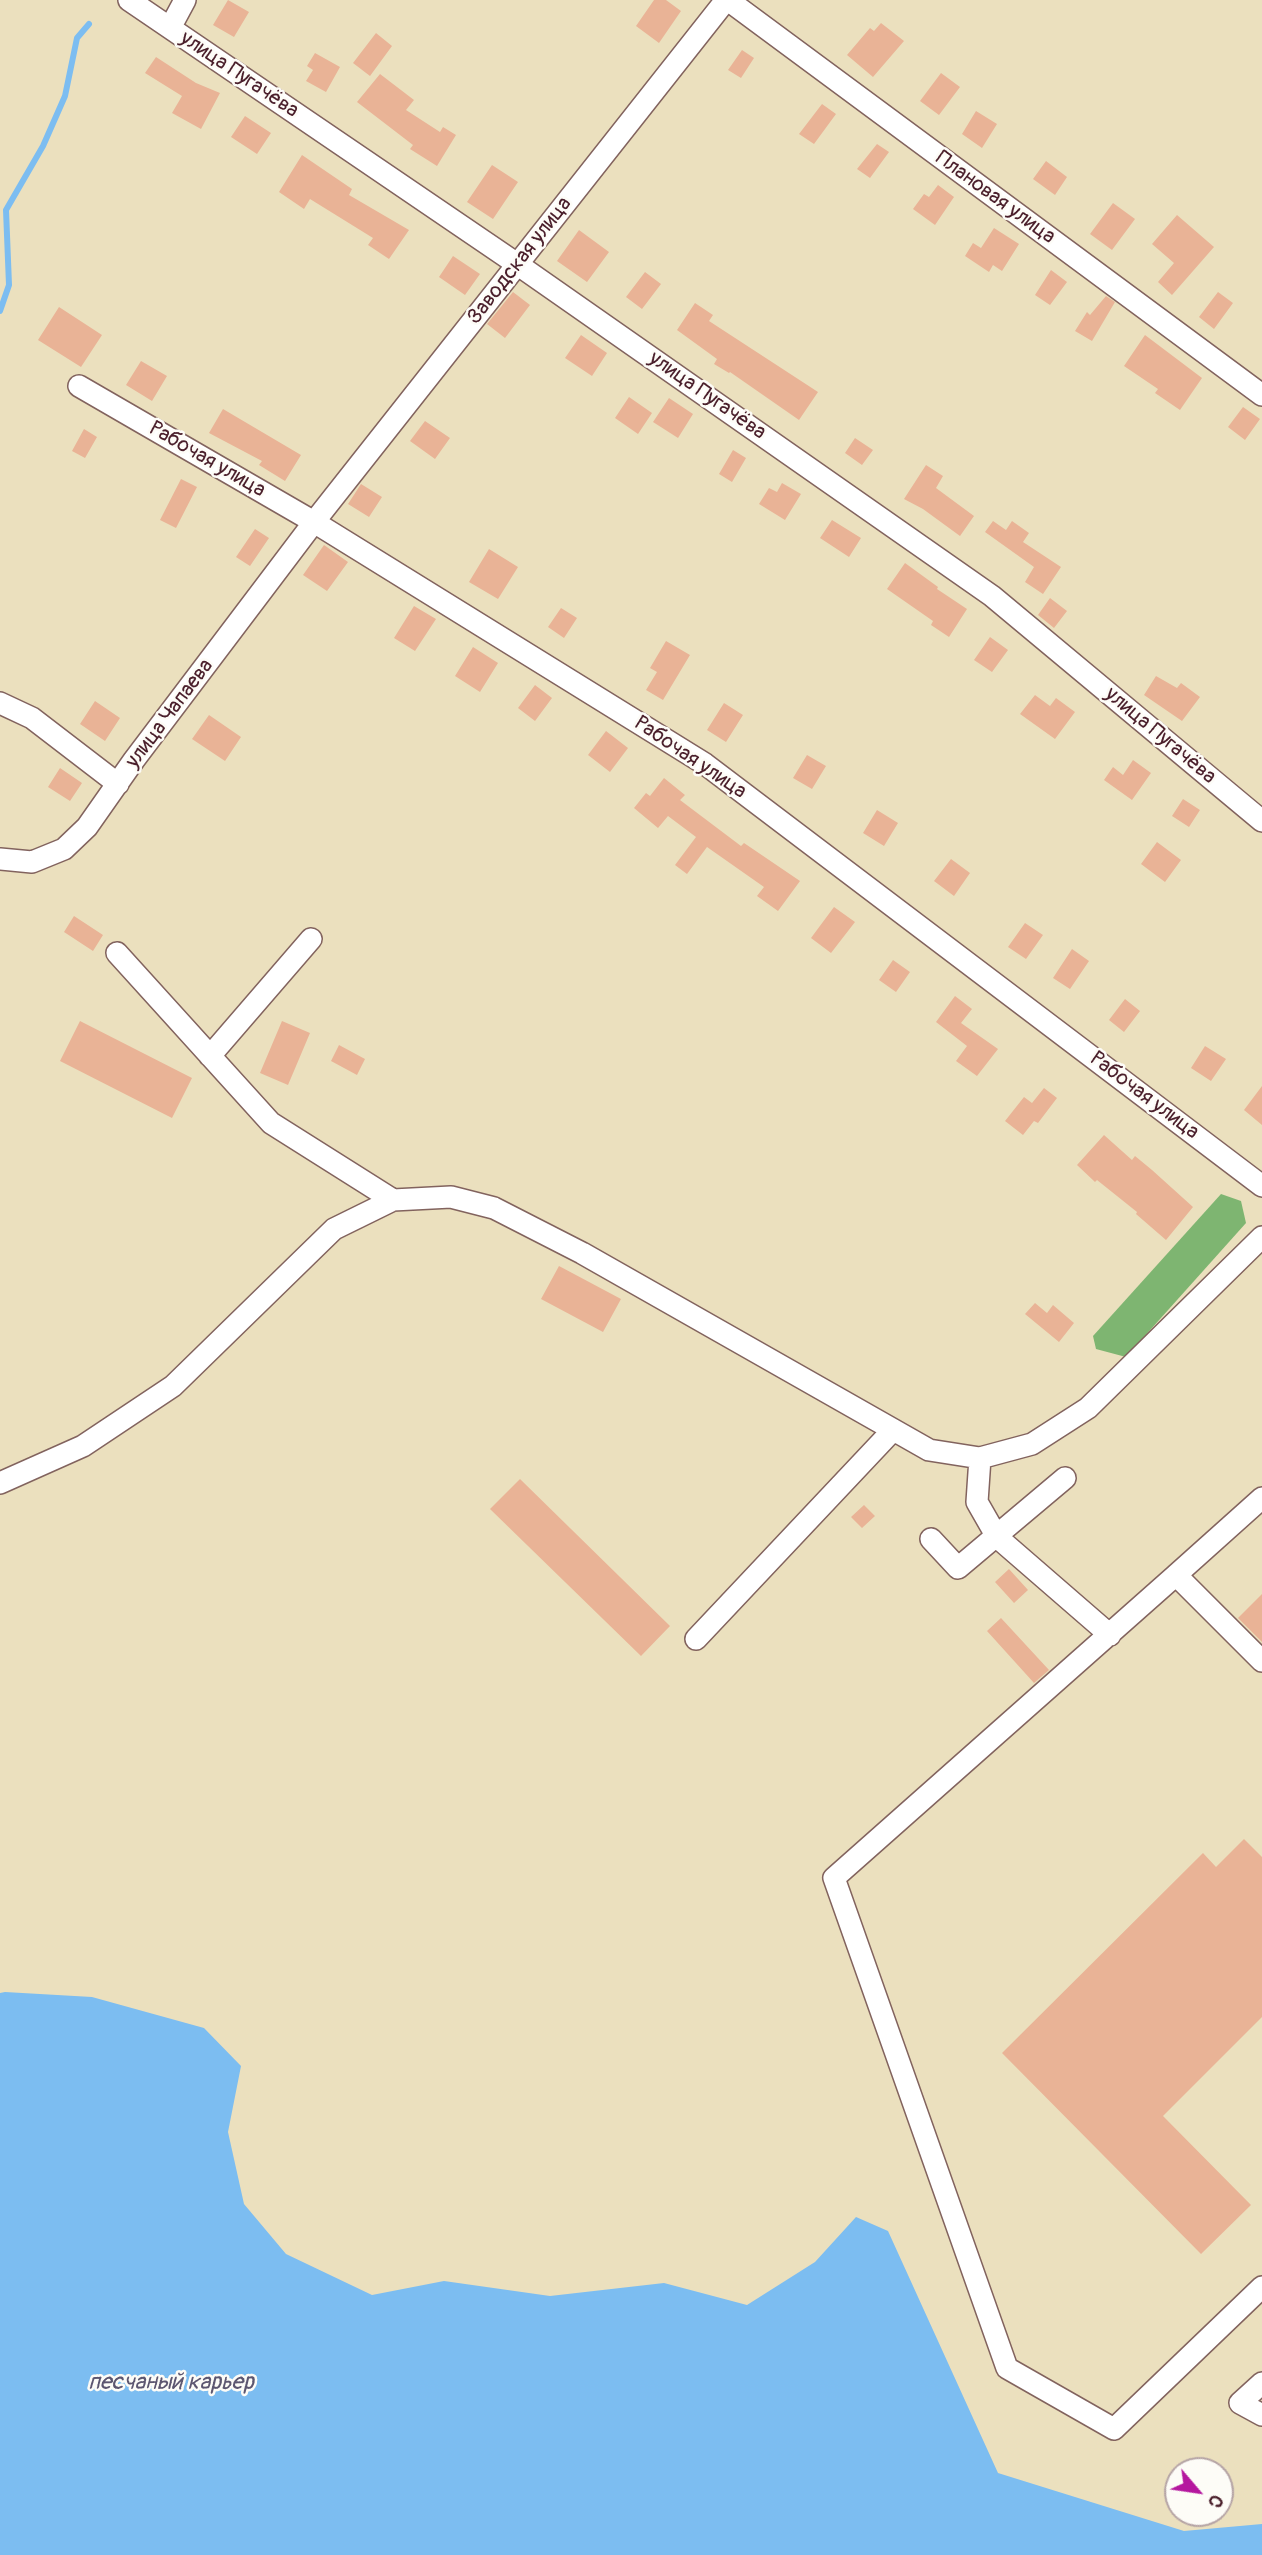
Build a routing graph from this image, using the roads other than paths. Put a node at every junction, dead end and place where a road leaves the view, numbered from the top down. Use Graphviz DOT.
graph roads {
  1 [pos="130,0"];
  2 [pos="184,0"];
  3 [pos="727,0"];
  4 [pos="170,28"];
  5 [pos="517,264"];
  6 [pos="79,386"];
  7 [pos="1262,395"];
  8 [pos="314,522"];
  9 [pos="0,703"];
  10 [pos="118,784"];
  11 [pos="1262,821"];
  12 [pos="0,859"];
  13 [pos="311,939"];
  14 [pos="117,953"];
  15 [pos="210,1056"];
  16 [pos="1262,1186"];
  17 [pos="393,1200"];
  18 [pos="1262,1237"];
  19 [pos="893,1430"];
  20 [pos="980,1458"];
  21 [pos="1065,1478"];
  22 [pos="0,1483"];
  23 [pos="1262,1498"];
  24 [pos="997,1536"];
  25 [pos="931,1539"];
  26 [pos="1176,1575"];
  27 [pos="1110,1635"];
  28 [pos="696,1639"];
  29 [pos="1262,1661"];
  30 [pos="1262,2287"];
  31 [pos="1262,2383"];
  32 [pos="1262,2415"];
  1 -- 4 [label="street, улица Пугачёва"];
  2 -- 4 [label="street"];
  3 -- 5 [label="street, Заводская улица"];
  3 -- 7 [label="street, Плановая улица"];
  4 -- 5 [label="street, улица Пугачёва"];
  5 -- 8 [label="street, Заводская улица"];
  5 -- 11 [label="street, улица Пугачёва"];
  6 -- 8 [label="street, Рабочая улица"];
  8 -- 10 [label="street, улица Чапаева"];
  8 -- 16 [label="street, Рабочая улица"];
  9 -- 10 [label="street"];
  10 -- 12 [label="street, улица Чапаева"];
  13 -- 15 [label="street"];
  14 -- 15 [label="street"];
  15 -- 17 [label="street"];
  17 -- 19 [label="street"];
  17 -- 22 [label="street"];
  18 -- 20 [label="street"];
  19 -- 20 [label="street"];
  19 -- 28 [label="street"];
  20 -- 24 [label="street"];
  21 -- 24 [label="street"];
  23 -- 26 [label="street"];
  24 -- 25 [label="street"];
  24 -- 27 [label="street"];
  26 -- 27 [label="street"];
  26 -- 29 [label="street"];
  27 -- 30 [label="street"];
  31 -- 32 [label="street"];
}
